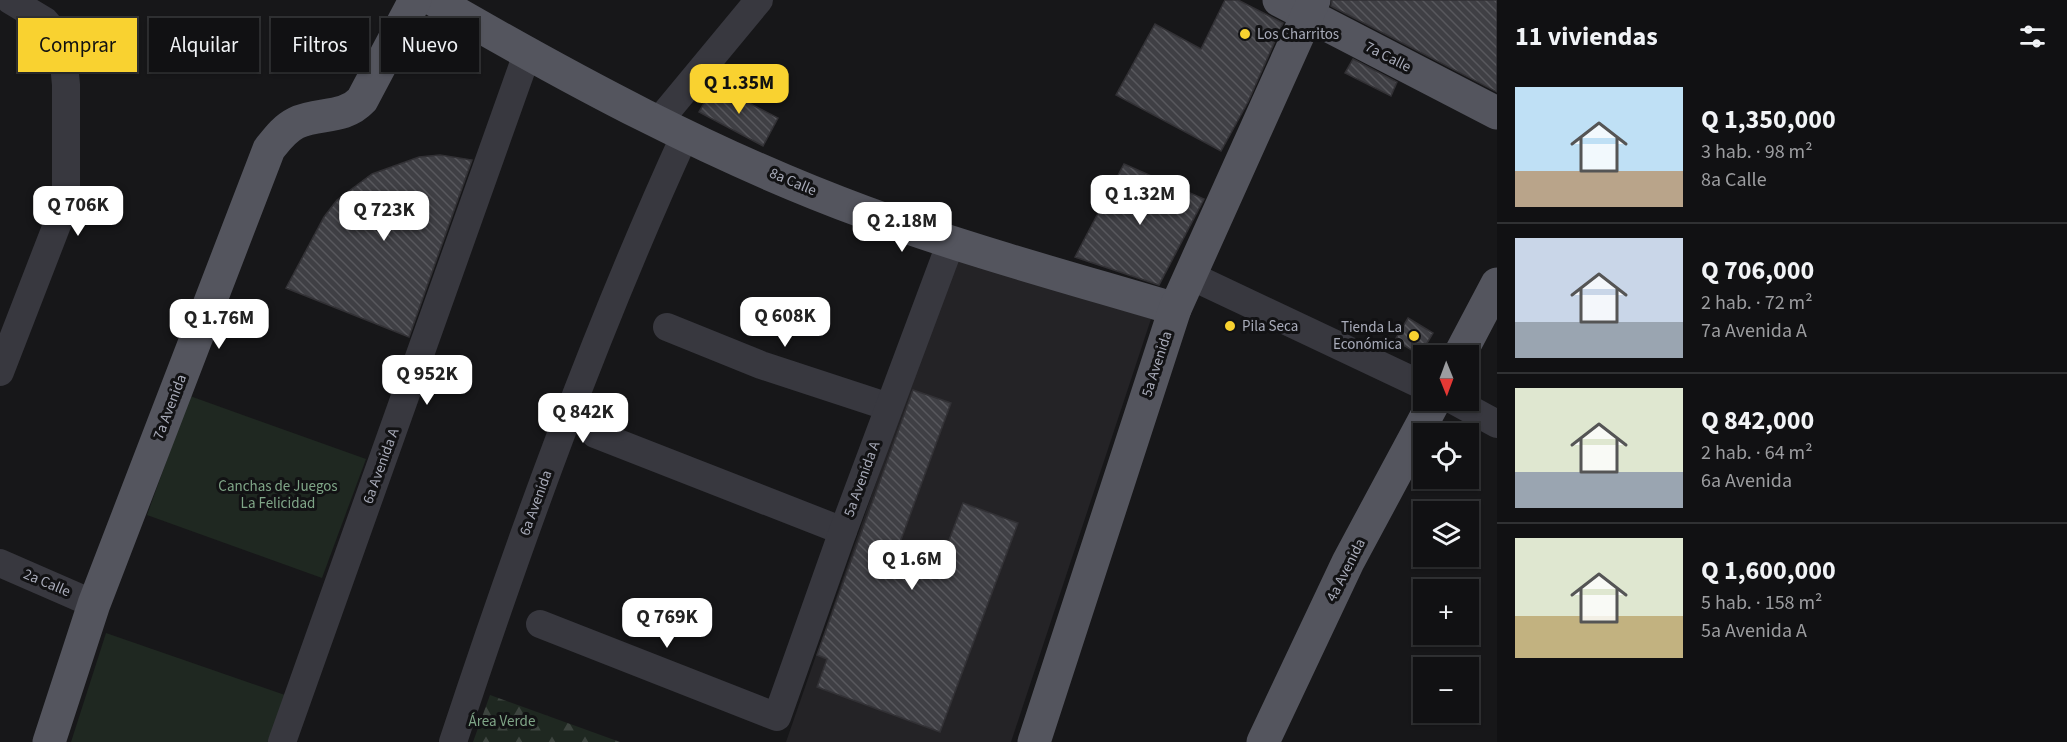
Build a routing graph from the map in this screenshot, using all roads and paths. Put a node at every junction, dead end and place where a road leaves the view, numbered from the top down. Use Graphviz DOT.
graph roads {
  1 [pos="10,0"];
  2 [pos="415,0"];
  3 [pos="434,0"];
  4 [pos="759,0"];
  5 [pos="1300,5"];
  6 [pos="527,54"];
  7 [pos="1497,113"];
  8 [pos="672,128"];
  9 [pos="951,243"];
  10 [pos="1191,276"];
  11 [pos="1497,284"];
  12 [pos="1175,309"];
  13 [pos="667,327"];
  14 [pos="1465,345"];
  15 [pos="0,372"];
  16 [pos="1413,381"];
  17 [pos="889,407"];
  18 [pos="1429,411"];
  19 [pos="1473,411"];
  20 [pos="1497,424"];
  21 [pos="595,434"];
  22 [pos="843,531"];
  23 [pos="0,563"];
  24 [pos="94,604"];
  25 [pos="540,624"];
  26 [pos="49,742"];
  27 [pos="282,742"];
  28 [pos="453,742"];
  29 [pos="1034,742"];
  30 [pos="1263,742"];
  1 -- 15 [label="street"];
  2 -- 24 [label="main road, 7a Avenida"];
  3 -- 6 [label="main road, 8a Calle"];
  4 -- 8 [label="street, 6a Avenida"];
  5 -- 7 [label="main road, 7a Calle"];
  5 -- 10 [label="main road, 5a Avenida"];
  6 -- 8 [label="main road, 8a Calle"];
  6 -- 27 [label="street, 6a Avenida A"];
  8 -- 9 [label="main road, 8a Calle"];
  8 -- 28 [label="street, 6a Avenida"];
  9 -- 12 [label="main road, 8a Calle"];
  9 -- 17 [label="street, 5a Avenida A"];
  10 -- 12 [label="main road, 5a Avenida"];
  10 -- 16 [label="street"];
  11 -- 14 [label="main road"];
  12 -- 29 [label="main road, 5a Avenida"];
  13 -- 17 [label="street"];
  17 -- 22 [label="street, 5a Avenida A"];
  18 -- 30 [label="main road, 4a Avenida"];
  19 -- 20 [label="street"];
  21 -- 22 [label="street"];
  22 -- 25 [label="street, 5a Avenida A"];
  23 -- 24 [label="street, 2a Calle"];
  24 -- 26 [label="main road, 7a Avenida"];
}
